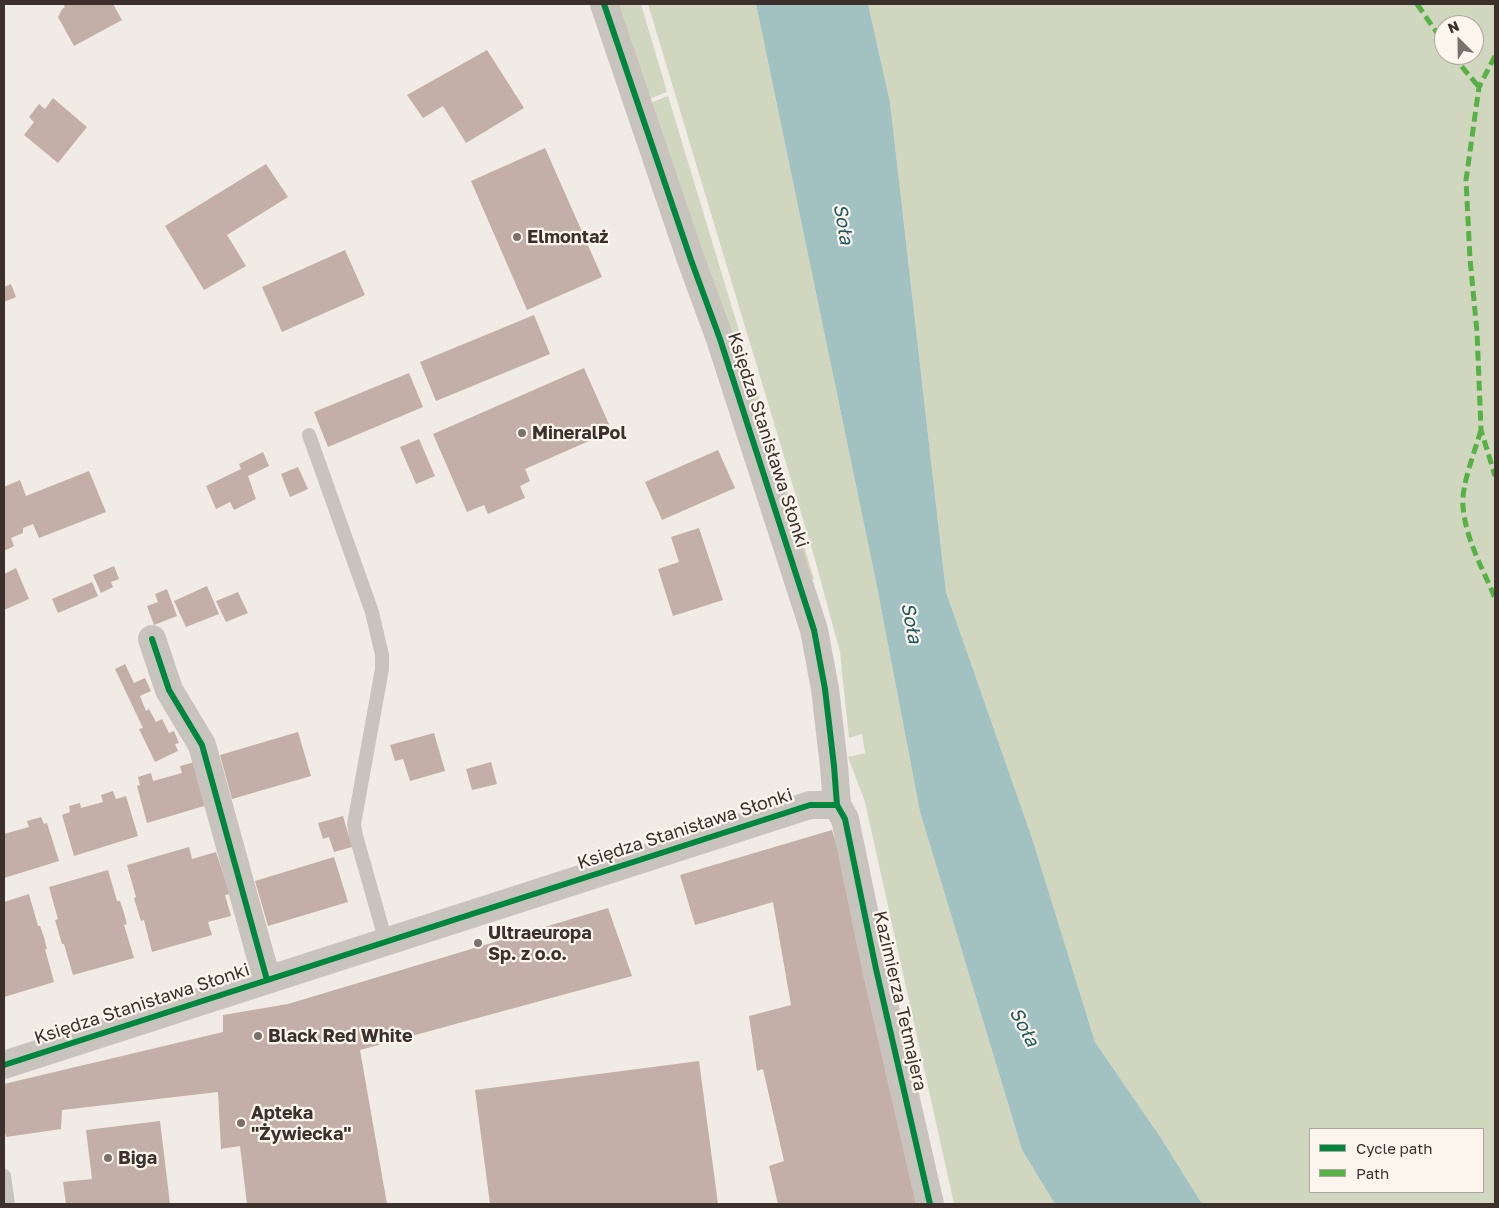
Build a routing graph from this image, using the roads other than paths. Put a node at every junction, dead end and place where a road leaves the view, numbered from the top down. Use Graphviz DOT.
graph roads {
  1 [pos="604,4"];
  2 [pos="309,435"];
  3 [pos="152,639"];
  4 [pos="837,805"];
  5 [pos="386,942"];
  6 [pos="267,980"];
  7 [pos="4,1065"];
  8 [pos="4,1176"];
  9 [pos="8,1204"];
  10 [pos="930,1204"];
  1 -- 4 [label="street, Księdza Stanisława Słonki"];
  2 -- 5 [label="lane"];
  3 -- 6 [label="street"];
  4 -- 5 [label="street, Księdza Stanisława Słonki"];
  4 -- 10 [label="street, Kazimierza Tetmajera"];
  5 -- 6 [label="street, Księdza Stanisława Słonki"];
  6 -- 7 [label="street, Księdza Stanisława Słonki"];
  8 -- 9 [label="lane"];
}
